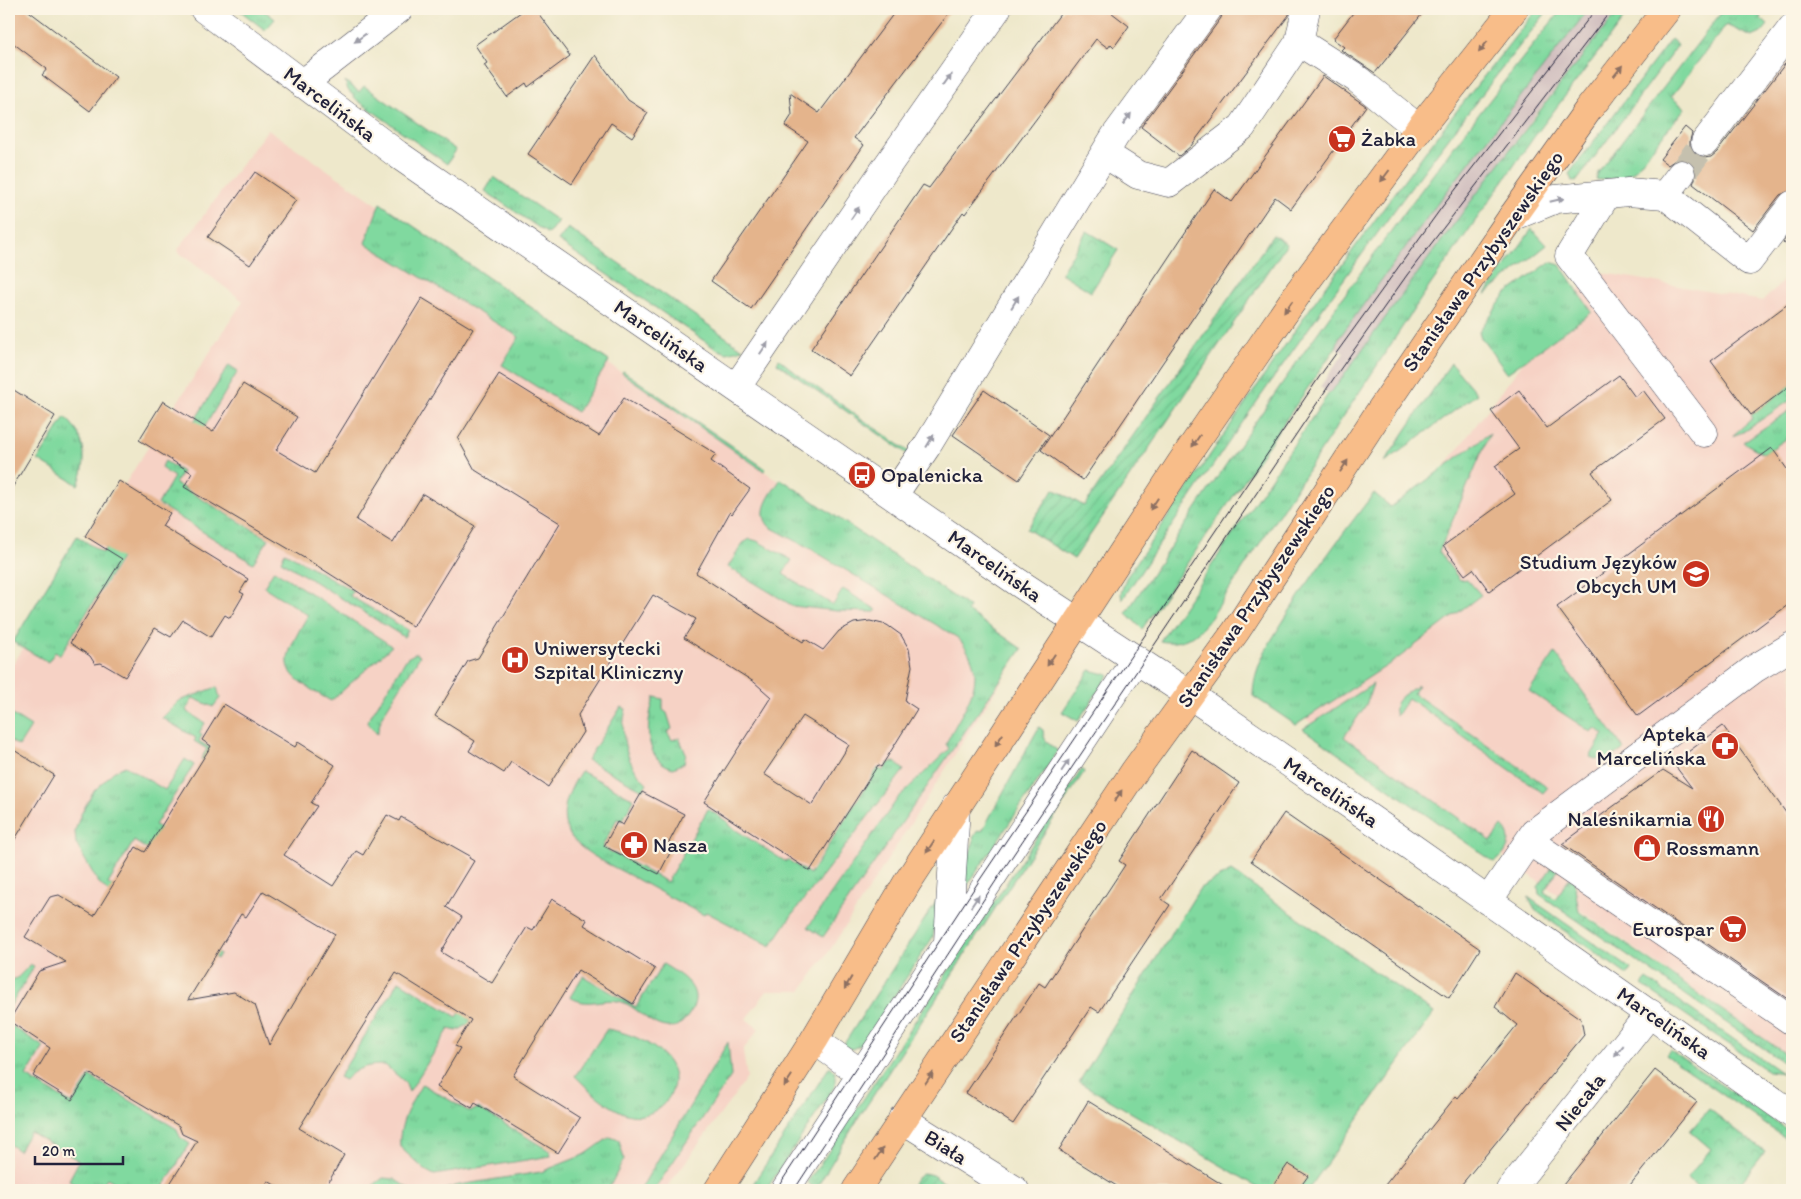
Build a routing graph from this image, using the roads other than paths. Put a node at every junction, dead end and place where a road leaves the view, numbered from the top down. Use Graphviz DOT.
graph roads {
  1 [pos="204,9"];
  2 [pos="399,9"];
  3 [pos="997,9"];
  4 [pos="1208,9"];
  5 [pos="1306,9"];
  6 [pos="1514,9"];
  7 [pos="1667,9"];
  8 [pos="1299,42"];
  9 [pos="1788,44"];
  10 [pos="302,84"];
  11 [pos="1419,129"];
  12 [pos="1705,142"];
  13 [pos="1105,154"];
  14 [pos="1607,194"];
  15 [pos="1792,205"];
  16 [pos="1512,217"];
  17 [pos="736,388"];
  18 [pos="1704,433"];
  19 [pos="893,496"];
  20 [pos="1076,621"];
  21 [pos="1792,646"];
  22 [pos="1136,659"];
  23 [pos="1190,695"];
  24 [pos="956,806"];
  25 [pos="1529,841"];
  26 [pos="1488,901"];
  27 [pos="948,942"];
  28 [pos="1650,1013"];
  29 [pos="1792,1021"];
  30 [pos="814,1040"];
  31 [pos="862,1074"];
  32 [pos="1791,1111"];
  33 [pos="902,1119"];
  34 [pos="718,1190"];
  35 [pos="785,1190"];
  36 [pos="856,1190"];
  37 [pos="1015,1190"];
  38 [pos="1510,1190"];
  1 -- 10 [label="street, Marcelińska"];
  2 -- 10 [label="street, one-way"];
  17 -- 3 [label="street, one-way"];
  13 -- 4 [label="street, one-way"];
  5 -- 8 [label="street"];
  6 -- 11 [label="main road, one-way"];
  16 -- 7 [label="main road, Stanisława Przybyszewskiego, one-way"];
  8 -- 11 [label="street"];
  8 -- 13 [label="street"];
  9 -- 12 [label="street"];
  10 -- 17 [label="street, Marcelińska"];
  11 -- 20 [label="main road, one-way"];
  19 -- 13 [label="street, one-way"];
  14 -- 15 [label="street"];
  16 -- 14 [label="street, one-way"];
  14 -- 18 [label="street"];
  23 -- 16 [label="main road, Stanisława Przybyszewskiego, one-way"];
  17 -- 19 [label="street, Marcelińska"];
  19 -- 20 [label="street, Marcelińska"];
  20 -- 22 [label="street, Marcelińska"];
  20 -- 24 [label="main road, one-way"];
  21 -- 25 [label="street"];
  22 -- 23 [label="street, Marcelińska"];
  27 -- 22 [label="street, one-way"];
  23 -- 26 [label="street, Marcelińska"];
  33 -- 23 [label="main road, Stanisława Przybyszewskiego, one-way"];
  24 -- 27 [label="street"];
  24 -- 30 [label="main road, one-way"];
  25 -- 26 [label="street"];
  25 -- 29 [label="street"];
  26 -- 28 [label="street, Marcelińska"];
  27 -- 31 [label="street"];
  28 -- 32 [label="street, Marcelińska"];
  28 -- 38 [label="street, Niecała, one-way"];
  30 -- 31 [label="street"];
  30 -- 34 [label="main road, one-way"];
  31 -- 35 [label="street"];
  36 -- 33 [label="main road, Stanisława Przybyszewskiego, one-way"];
  33 -- 37 [label="street, Biała"];
}
